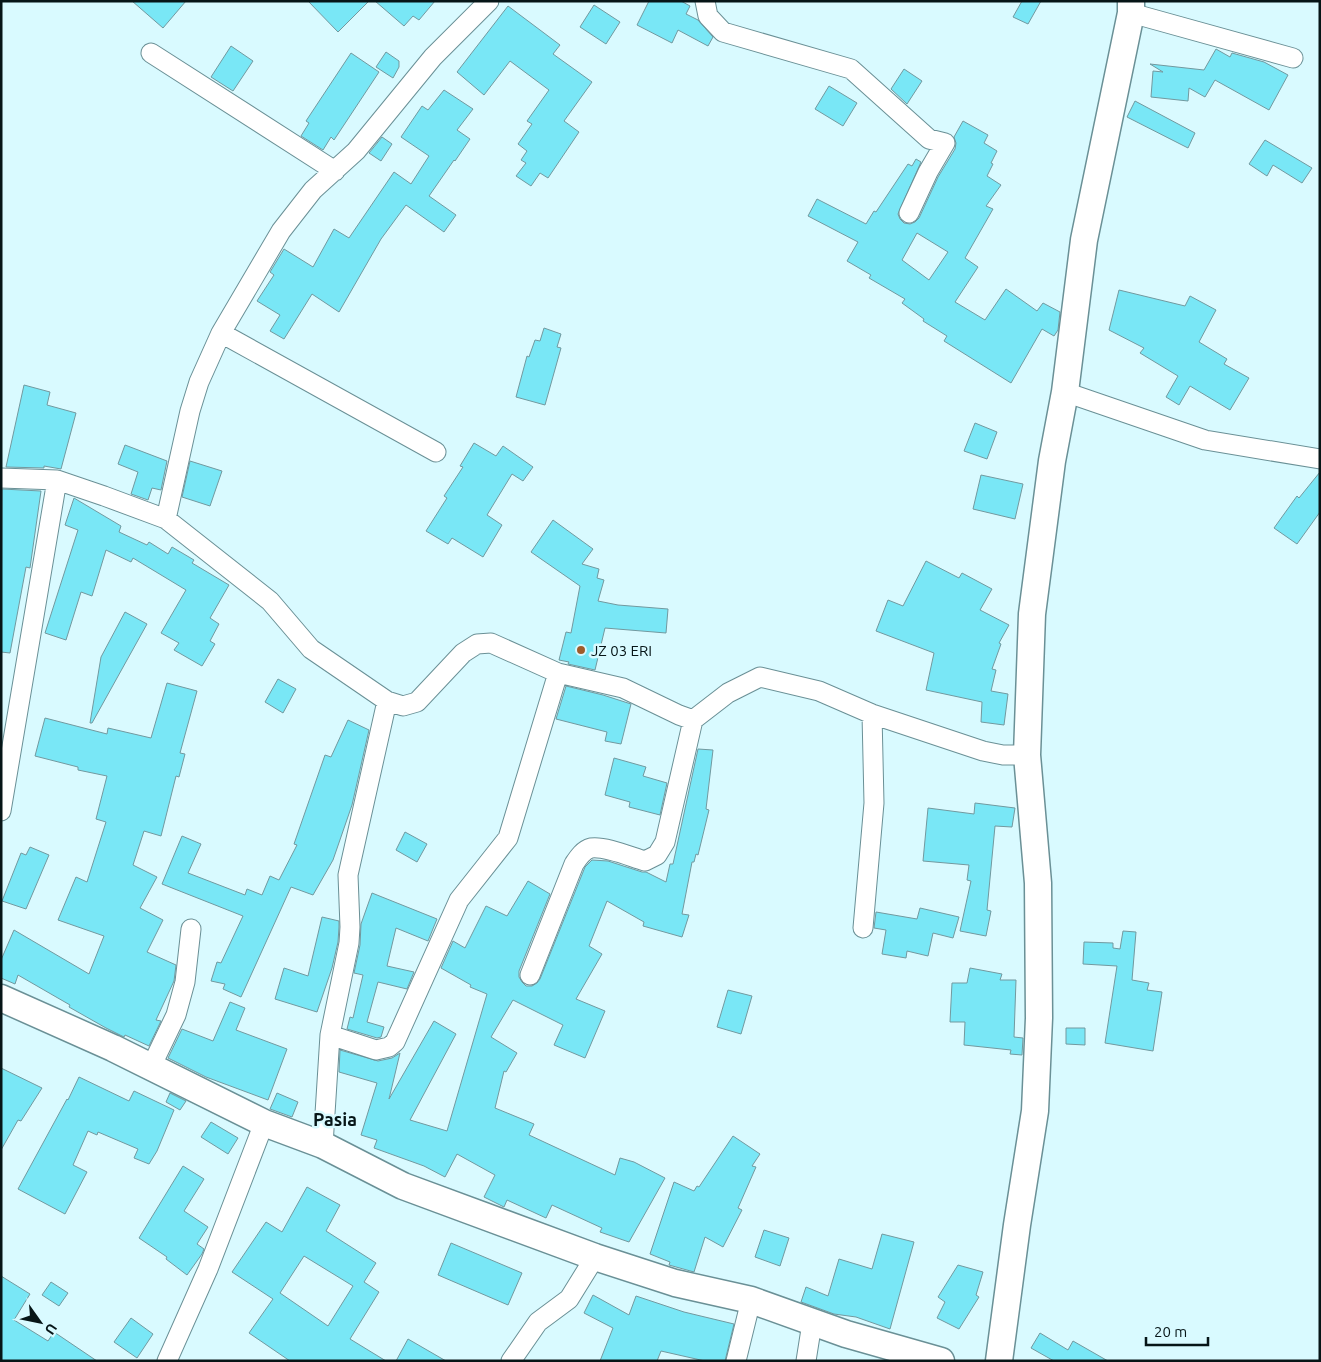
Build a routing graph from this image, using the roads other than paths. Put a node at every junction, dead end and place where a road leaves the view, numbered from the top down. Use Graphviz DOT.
graph roads {
  1 [pos="489,1"];
  2 [pos="705,1"];
  3 [pos="1131,7"];
  4 [pos="151,53"];
  5 [pos="1292,58"];
  6 [pos="335,171"];
  7 [pos="909,213"];
  8 [pos="220,333"];
  9 [pos="1065,392"];
  10 [pos="436,452"];
  11 [pos="1320,459"];
  12 [pos="1,478"];
  13 [pos="57,480"];
  14 [pos="166,519"];
  15 [pos="558,673"];
  16 [pos="387,702"];
  17 [pos="872,714"];
  18 [pos="693,720"];
  19 [pos="1027,755"];
  20 [pos="1,811"];
  21 [pos="863,928"];
  22 [pos="191,930"];
  23 [pos="530,975"];
  24 [pos="1,998"];
  25 [pos="330,1034"];
  26 [pos="151,1067"];
  27 [pos="264,1123"];
  28 [pos="323,1145"];
  29 [pos="595,1257"];
  30 [pos="751,1300"];
  31 [pos="812,1323"];
  32 [pos="167,1361"];
  33 [pos="511,1361"];
  34 [pos="736,1361"];
  35 [pos="806,1361"];
  36 [pos="941,1361"];
  37 [pos="999,1361"];
  1 -- 6 [label="street"];
  2 -- 7 [label="street"];
  3 -- 5 [label="street"];
  3 -- 9 [label="street"];
  4 -- 6 [label="street"];
  6 -- 8 [label="street"];
  8 -- 10 [label="street"];
  8 -- 14 [label="street"];
  9 -- 11 [label="street"];
  9 -- 19 [label="street"];
  12 -- 13 [label="street"];
  13 -- 14 [label="street"];
  13 -- 20 [label="street"];
  14 -- 16 [label="street"];
  15 -- 16 [label="street"];
  15 -- 18 [label="street"];
  15 -- 25 [label="street"];
  16 -- 25 [label="street"];
  17 -- 18 [label="street"];
  17 -- 19 [label="street"];
  17 -- 21 [label="street"];
  18 -- 23 [label="street"];
  19 -- 37 [label="street"];
  22 -- 26 [label="street"];
  24 -- 26 [label="street"];
  25 -- 28 [label="street"];
  26 -- 27 [label="street"];
  27 -- 28 [label="street"];
  27 -- 32 [label="street"];
  28 -- 29 [label="street"];
  29 -- 30 [label="street"];
  29 -- 33 [label="street"];
  30 -- 31 [label="street"];
  30 -- 34 [label="street"];
  31 -- 35 [label="street"];
  31 -- 36 [label="street"];
}
